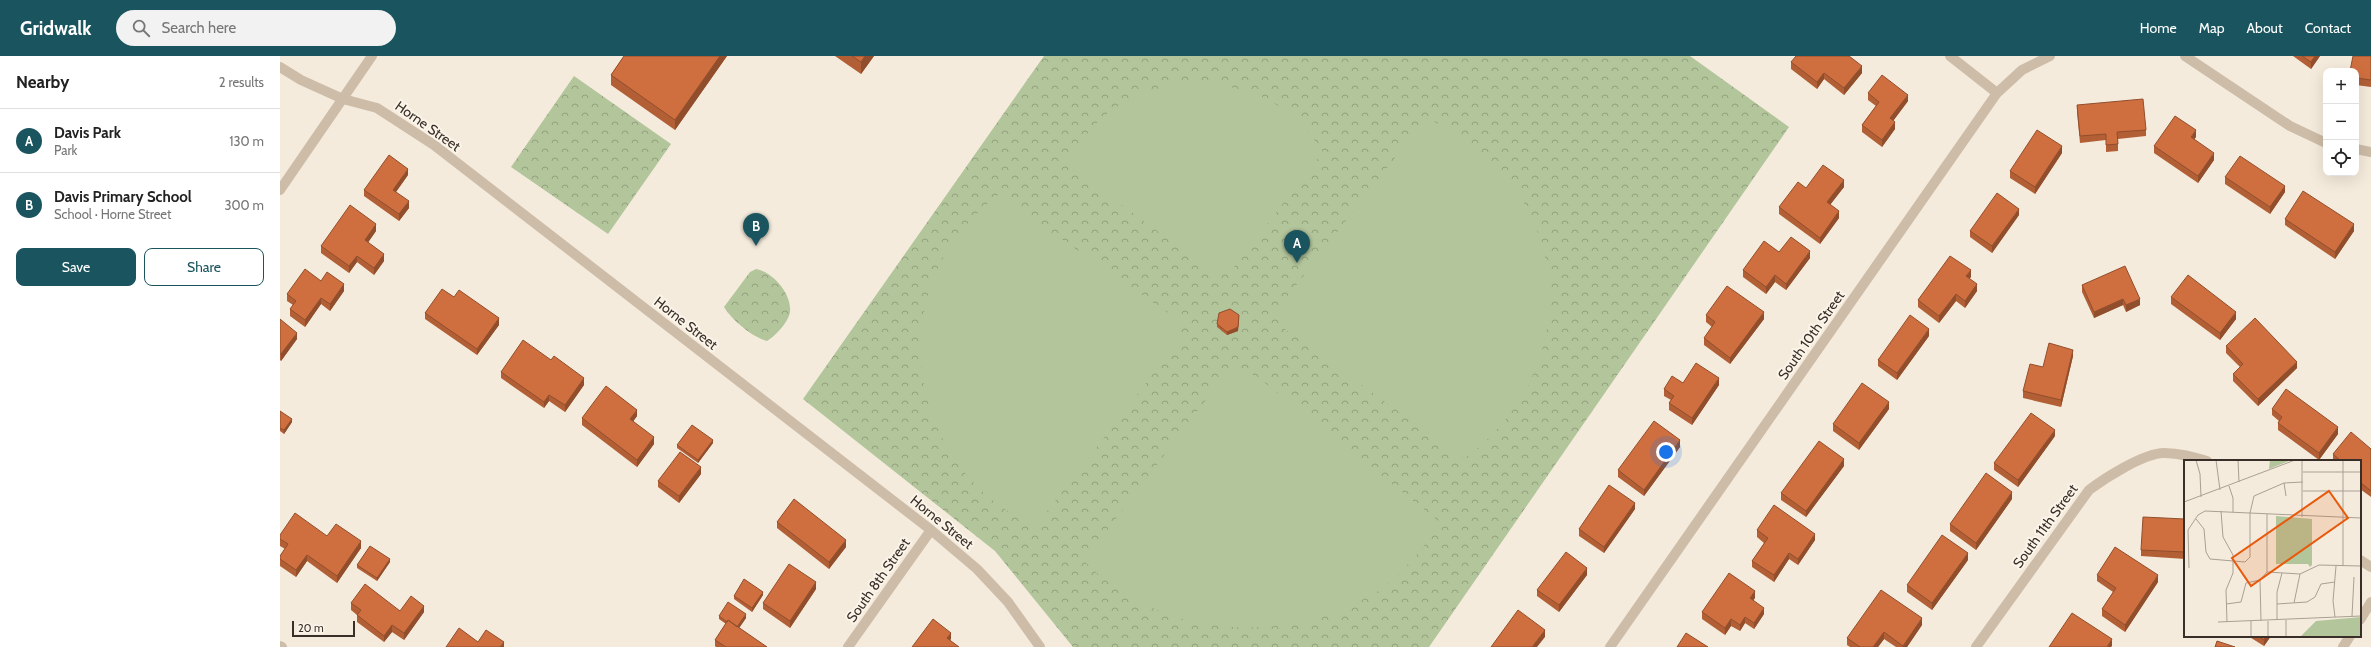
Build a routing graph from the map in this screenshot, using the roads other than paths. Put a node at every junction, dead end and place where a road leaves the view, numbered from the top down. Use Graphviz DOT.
graph roads {
  1 [pos="372,56"];
  2 [pos="1950,56"];
  3 [pos="2050,56"];
  4 [pos="2185,56"];
  5 [pos="280,67"];
  6 [pos="1997,93"];
  7 [pos="343,99"];
  8 [pos="2323,142"];
  9 [pos="2359,150"];
  10 [pos="2371,152"];
  11 [pos="280,190"];
  12 [pos="2204,460"];
  13 [pos="931,530"];
  14 [pos="2361,561"];
  15 [pos="2371,567"];
  16 [pos="2371,602"];
  17 [pos="2361,618"];
  18 [pos="2349,637"];
  19 [pos="848,647"];
  20 [pos="1040,647"];
  21 [pos="1610,647"];
  22 [pos="1976,647"];
  23 [pos="2343,647"];
  1 -- 7 [label="street"];
  2 -- 6 [label="street"];
  3 -- 6 [label="street, South 10th Street"];
  4 -- 8 [label="street"];
  5 -- 7 [label="street, Horne Street"];
  6 -- 21 [label="street, South 10th Street"];
  7 -- 11 [label="street"];
  7 -- 13 [label="street, Horne Street"];
  9 -- 10 [label="street"];
  12 -- 22 [label="street, South 11th Street"];
  13 -- 19 [label="street, South 8th Street"];
  13 -- 20 [label="street, Horne Street"];
  14 -- 15 [label="street"];
  16 -- 17 [label="street"];
  18 -- 23 [label="street"];
}
